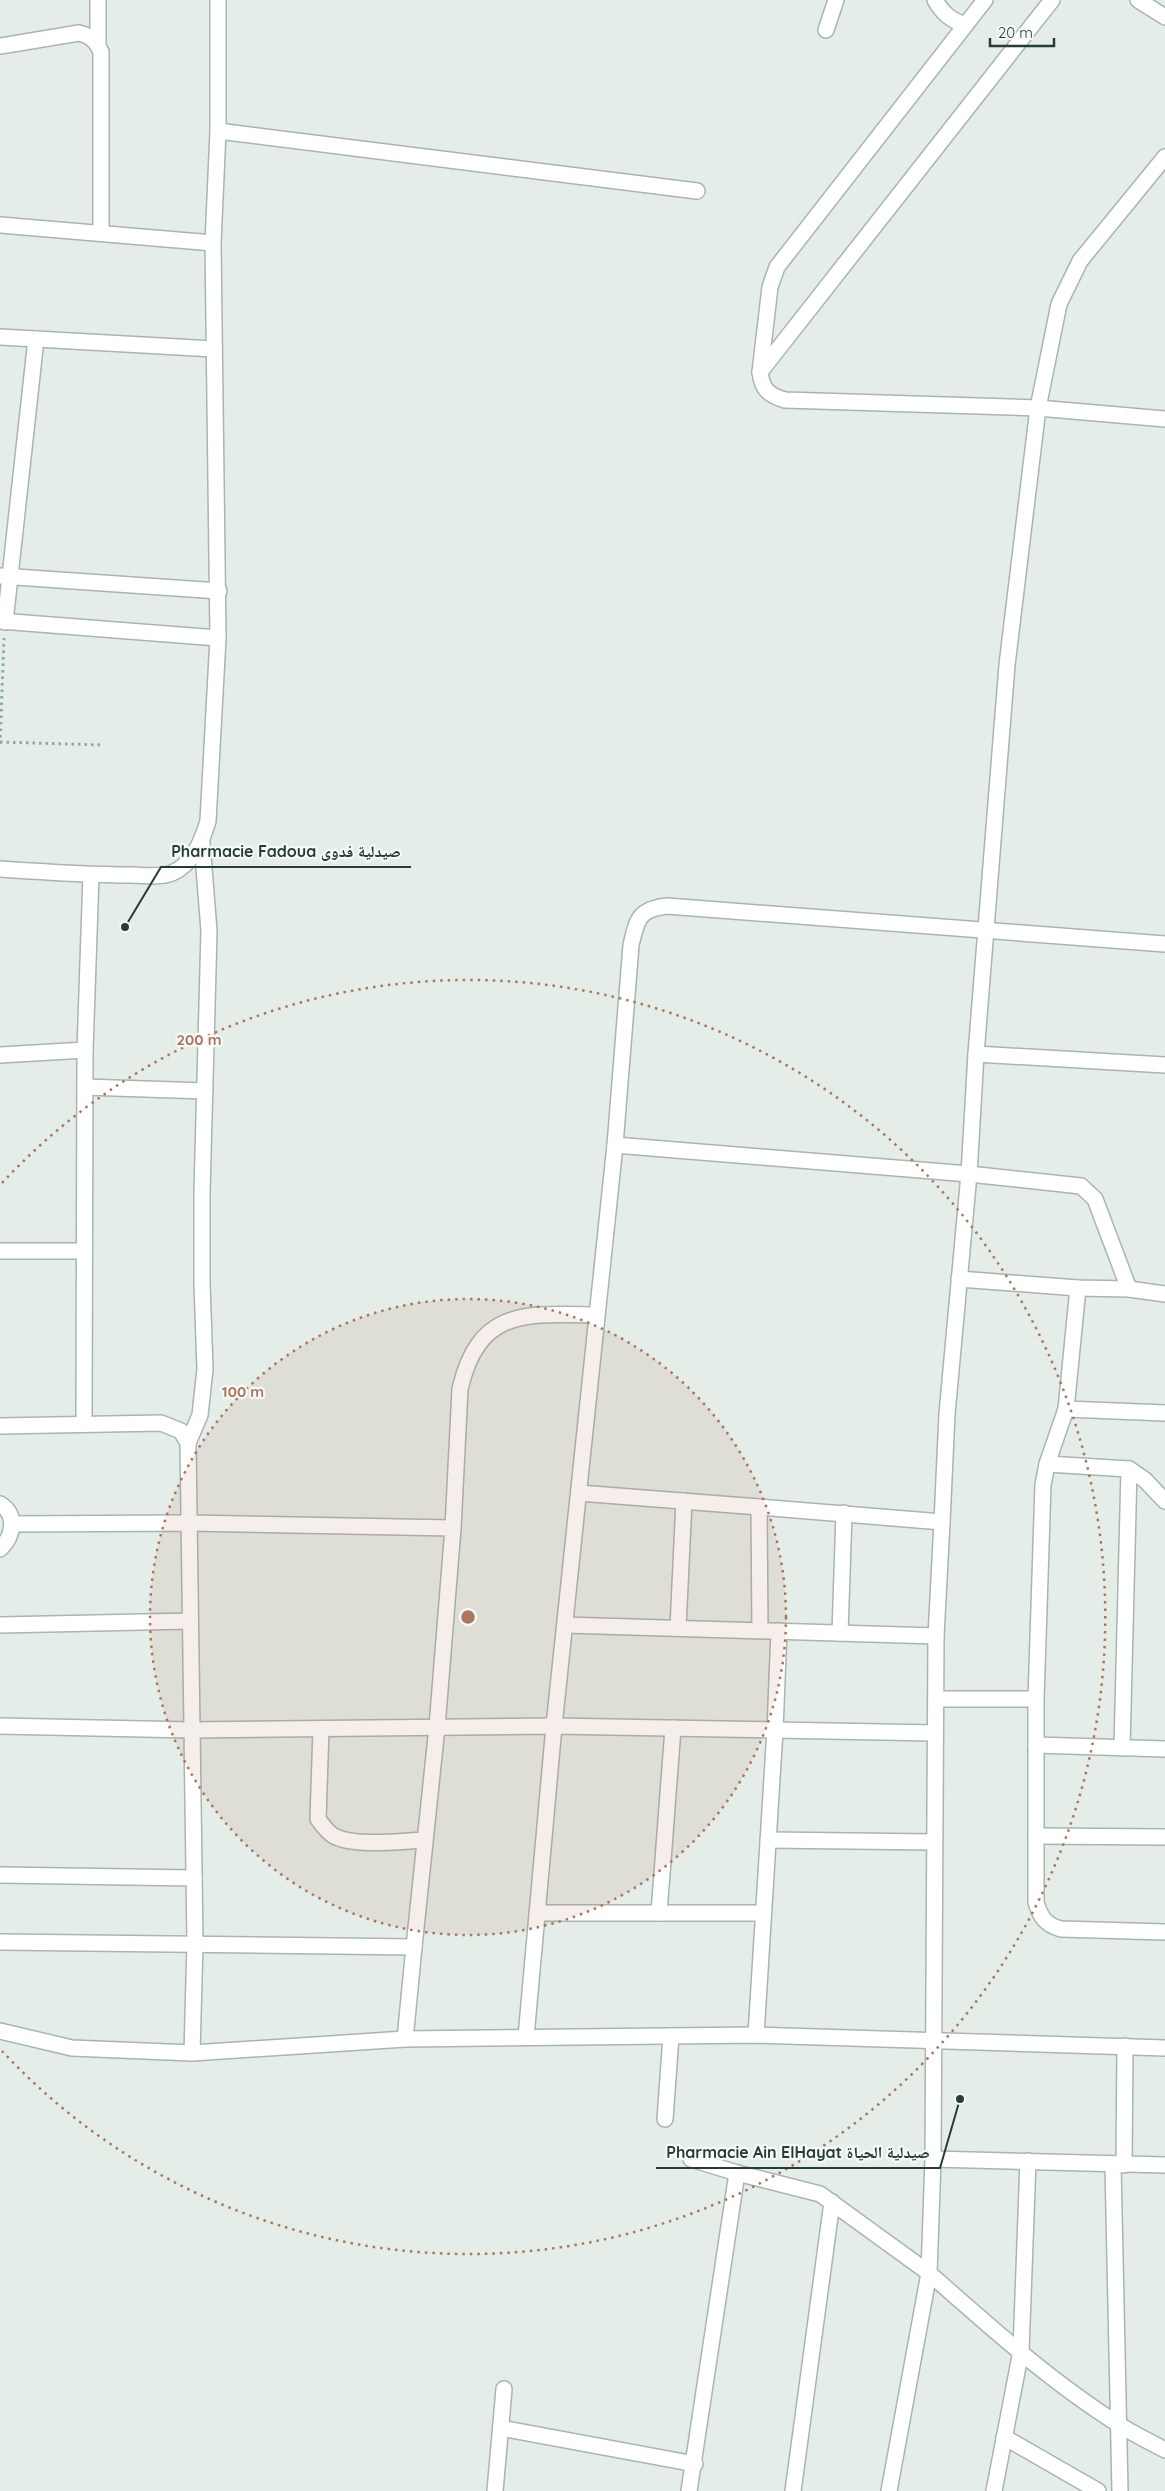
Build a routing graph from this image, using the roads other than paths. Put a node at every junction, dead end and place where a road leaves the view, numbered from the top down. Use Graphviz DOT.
graph roads {
  1 [pos="98,0"];
  2 [pos="218,0"];
  3 [pos="836,0"];
  4 [pos="935,0"];
  5 [pos="985,0"];
  6 [pos="1052,0"];
  7 [pos="1138,0"];
  8 [pos="1165,17"];
  9 [pos="965,25"];
  10 [pos="826,30"];
  11 [pos="98,44"];
  12 [pos="0,46"];
  13 [pos="218,131"];
  14 [pos="1165,157"];
  15 [pos="698,191"];
  16 [pos="0,226"];
  17 [pos="102,232"];
  18 [pos="213,243"];
  19 [pos="0,337"];
  20 [pos="36,339"];
  21 [pos="214,349"];
  22 [pos="760,372"];
  23 [pos="1038,408"];
  24 [pos="1165,419"];
  25 [pos="4,576"];
  26 [pos="219,591"];
  27 [pos="3,622"];
  28 [pos="218,638"];
  29 [pos="202,843"];
  30 [pos="0,869"];
  31 [pos="91,875"];
  32 [pos="986,930"];
  33 [pos="1165,944"];
  34 [pos="85,1050"];
  35 [pos="0,1054"];
  36 [pos="976,1054"];
  37 [pos="1165,1064"];
  38 [pos="85,1087"];
  39 [pos="204,1091"];
  40 [pos="615,1145"];
  41 [pos="969,1174"];
  42 [pos="0,1251"];
  43 [pos="84,1251"];
  44 [pos="958,1279"];
  45 [pos="1078,1288"];
  46 [pos="1129,1289"];
  47 [pos="1165,1294"];
  48 [pos="597,1315"];
  49 [pos="1066,1409"];
  50 [pos="1165,1413"];
  51 [pos="84,1424"];
  52 [pos="0,1426"];
  53 [pos="188,1443"];
  54 [pos="1047,1464"];
  55 [pos="1129,1469"];
  56 [pos="579,1493"];
  57 [pos="684,1501"];
  58 [pos="1165,1501"];
  59 [pos="0,1504"];
  60 [pos="759,1507"];
  61 [pos="844,1513"];
  62 [pos="942,1522"];
  63 [pos="188,1523"];
  64 [pos="13,1524"];
  65 [pos="453,1528"];
  66 [pos="0,1549"];
  67 [pos="190,1621"];
  68 [pos="0,1624"];
  69 [pos="565,1625"];
  70 [pos="678,1628"];
  71 [pos="760,1630"];
  72 [pos="779,1630"];
  73 [pos="840,1632"];
  74 [pos="936,1636"];
  75 [pos="936,1699"];
  76 [pos="1036,1699"];
  77 [pos="0,1726"];
  78 [pos="554,1726"];
  79 [pos="437,1727"];
  80 [pos="320,1728"];
  81 [pos="673,1728"];
  82 [pos="191,1730"];
  83 [pos="775,1730"];
  84 [pos="935,1733"];
  85 [pos="1036,1745"];
  86 [pos="1122,1748"];
  87 [pos="1165,1749"];
  88 [pos="1036,1836"];
  89 [pos="1165,1837"];
  90 [pos="425,1840"];
  91 [pos="768,1840"];
  92 [pos="934,1842"];
  93 [pos="0,1875"];
  94 [pos="194,1878"];
  95 [pos="537,1912"];
  96 [pos="659,1913"];
  97 [pos="763,1913"];
  98 [pos="1165,1932"];
  99 [pos="0,1942"];
  100 [pos="195,1943"];
  101 [pos="414,1947"];
  102 [pos="0,2031"];
  103 [pos="756,2035"];
  104 [pos="670,2036"];
  105 [pos="526,2037"];
  106 [pos="405,2039"];
  107 [pos="934,2041"];
  108 [pos="1125,2046"];
  109 [pos="1165,2048"];
  110 [pos="192,2053"];
  111 [pos="665,2119"];
  112 [pos="933,2158"];
  113 [pos="692,2159"];
  114 [pos="1028,2161"];
  115 [pos="1118,2165"];
  116 [pos="1165,2165"];
  117 [pos="737,2173"];
  118 [pos="832,2202"];
  119 [pos="929,2273"];
  120 [pos="1021,2351"];
  121 [pos="504,2389"];
  122 [pos="1118,2425"];
  123 [pos="501,2428"];
  124 [pos="1004,2438"];
  125 [pos="1165,2450"];
  126 [pos="694,2464"];
  127 [pos="495,2491"];
  128 [pos="689,2491"];
  129 [pos="793,2491"];
  130 [pos="888,2491"];
  131 [pos="994,2491"];
  132 [pos="1098,2491"];
  133 [pos="1120,2491"];
  1 -- 11 [label="street"];
  2 -- 13 [label="street"];
  3 -- 10 [label="street"];
  4 -- 9 [label="street"];
  5 -- 9 [label="street"];
  6 -- 22 [label="street"];
  7 -- 8 [label="street"];
  9 -- 22 [label="street"];
  11 -- 12 [label="street"];
  11 -- 17 [label="street"];
  13 -- 15 [label="street"];
  13 -- 18 [label="street"];
  14 -- 23 [label="street"];
  16 -- 17 [label="street"];
  17 -- 18 [label="street"];
  18 -- 21 [label="street"];
  19 -- 20 [label="street"];
  20 -- 21 [label="street"];
  20 -- 25 [label="street"];
  21 -- 26 [label="street"];
  22 -- 23 [label="street"];
  23 -- 24 [label="street"];
  23 -- 32 [label="street"];
  25 -- 26 [label="street"];
  25 -- 27 [label="street"];
  26 -- 28 [label="street"];
  27 -- 28 [label="street"];
  28 -- 29 [label="street"];
  29 -- 31 [label="street"];
  29 -- 39 [label="street"];
  30 -- 31 [label="street"];
  31 -- 34 [label="street"];
  32 -- 33 [label="street"];
  32 -- 36 [label="street"];
  32 -- 40 [label="street"];
  34 -- 35 [label="street"];
  34 -- 38 [label="street"];
  36 -- 37 [label="street"];
  36 -- 41 [label="street"];
  38 -- 39 [label="street"];
  38 -- 43 [label="street"];
  39 -- 53 [label="street"];
  40 -- 41 [label="street"];
  40 -- 48 [label="street"];
  41 -- 44 [label="street"];
  41 -- 46 [label="street"];
  42 -- 43 [label="street"];
  43 -- 51 [label="street"];
  44 -- 45 [label="street"];
  44 -- 62 [label="street"];
  45 -- 46 [label="street"];
  45 -- 49 [label="street"];
  46 -- 47 [label="street"];
  48 -- 56 [label="street"];
  48 -- 65 [label="street"];
  49 -- 50 [label="street"];
  49 -- 54 [label="street"];
  51 -- 52 [label="street"];
  51 -- 53 [label="street"];
  53 -- 63 [label="street"];
  54 -- 55 [label="street"];
  54 -- 76 [label="street"];
  55 -- 58 [label="street"];
  55 -- 86 [label="street"];
  56 -- 57 [label="street"];
  56 -- 69 [label="street"];
  57 -- 60 [label="street"];
  57 -- 70 [label="street"];
  59 -- 64 [label="street"];
  60 -- 61 [label="street"];
  60 -- 71 [label="street"];
  61 -- 62 [label="street"];
  61 -- 73 [label="street"];
  62 -- 74 [label="street"];
  63 -- 64 [label="street"];
  63 -- 65 [label="street"];
  63 -- 67 [label="street"];
  64 -- 66 [label="street"];
  65 -- 79 [label="street"];
  67 -- 68 [label="street"];
  67 -- 82 [label="street"];
  69 -- 70 [label="street"];
  69 -- 78 [label="street"];
  70 -- 71 [label="street"];
  71 -- 72 [label="street"];
  72 -- 73 [label="street"];
  72 -- 83 [label="street"];
  73 -- 74 [label="street"];
  74 -- 75 [label="street"];
  75 -- 76 [label="street"];
  75 -- 84 [label="street"];
  76 -- 85 [label="street"];
  77 -- 82 [label="street"];
  78 -- 79 [label="street"];
  78 -- 81 [label="street"];
  78 -- 95 [label="street"];
  79 -- 80 [label="street"];
  79 -- 90 [label="street"];
  80 -- 82 [label="street"];
  80 -- 90 [label="street"];
  81 -- 83 [label="street"];
  81 -- 96 [label="street"];
  82 -- 94 [label="street"];
  83 -- 84 [label="street"];
  83 -- 91 [label="street"];
  84 -- 92 [label="street"];
  85 -- 86 [label="street"];
  85 -- 88 [label="street"];
  86 -- 87 [label="street"];
  88 -- 89 [label="street"];
  88 -- 98 [label="street"];
  90 -- 101 [label="street"];
  91 -- 92 [label="street"];
  91 -- 97 [label="street"];
  92 -- 107 [label="street"];
  93 -- 94 [label="street"];
  94 -- 100 [label="street"];
  95 -- 96 [label="street"];
  95 -- 105 [label="street"];
  96 -- 97 [label="street"];
  97 -- 103 [label="street"];
  99 -- 100 [label="street"];
  100 -- 101 [label="street"];
  100 -- 110 [label="street"];
  101 -- 106 [label="street"];
  102 -- 110 [label="street"];
  103 -- 104 [label="street"];
  103 -- 107 [label="street"];
  104 -- 105 [label="street"];
  104 -- 111 [label="street"];
  105 -- 106 [label="street"];
  106 -- 110 [label="street"];
  107 -- 108 [label="street"];
  107 -- 112 [label="street"];
  108 -- 109 [label="street"];
  108 -- 115 [label="street"];
  112 -- 114 [label="street"];
  112 -- 119 [label="street"];
  113 -- 117 [label="street"];
  114 -- 115 [label="street"];
  114 -- 120 [label="street"];
  115 -- 116 [label="street"];
  115 -- 122 [label="street"];
  117 -- 118 [label="street"];
  117 -- 126 [label="street"];
  118 -- 119 [label="street"];
  118 -- 129 [label="street"];
  119 -- 120 [label="street"];
  119 -- 130 [label="street"];
  120 -- 122 [label="street"];
  120 -- 124 [label="street"];
  121 -- 123 [label="street"];
  122 -- 125 [label="street"];
  122 -- 133 [label="street"];
  123 -- 126 [label="street"];
  123 -- 127 [label="street"];
  124 -- 131 [label="street"];
  124 -- 132 [label="street"];
  126 -- 128 [label="street"];
}
